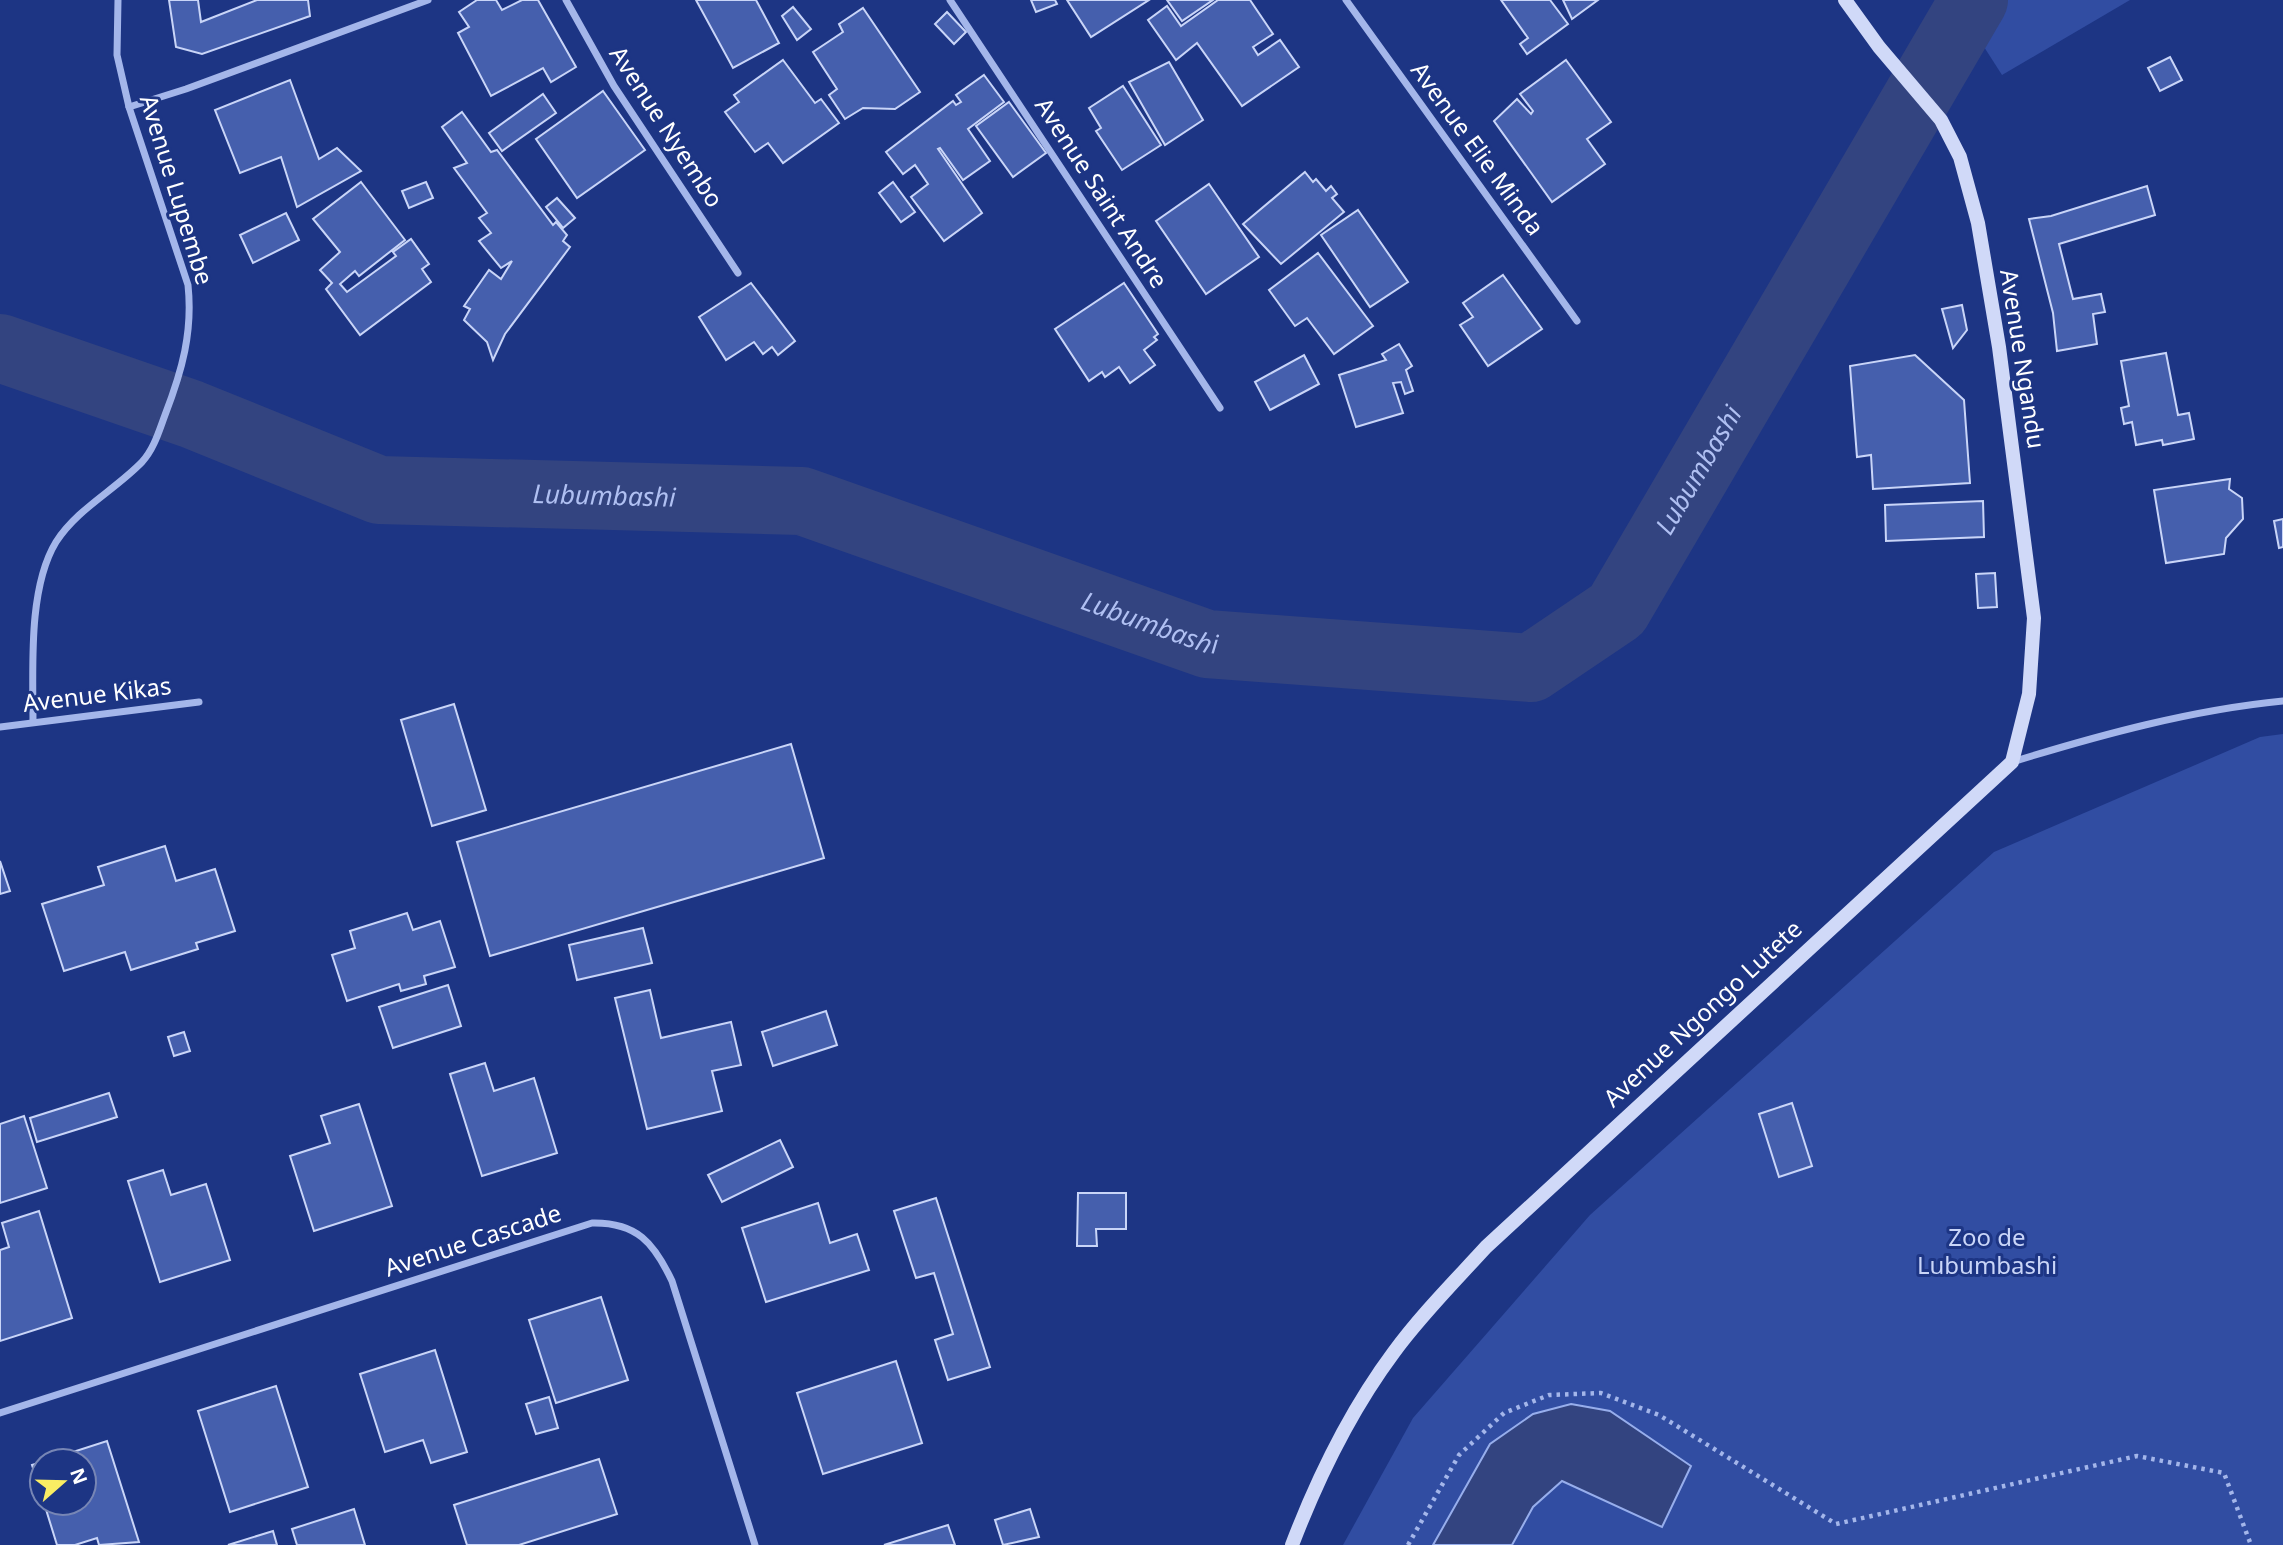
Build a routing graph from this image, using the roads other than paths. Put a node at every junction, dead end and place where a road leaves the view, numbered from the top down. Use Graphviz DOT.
graph roads {
  1 [pos="118,0"];
  2 [pos="428,0"];
  3 [pos="566,0"];
  4 [pos="950,0"];
  5 [pos="1346,0"];
  6 [pos="1845,0"];
  7 [pos="129,107"];
  8 [pos="738,273"];
  9 [pos="1577,321"];
  10 [pos="1220,408"];
  11 [pos="2283,701"];
  12 [pos="199,702"];
  13 [pos="33,721"];
  14 [pos="0,727"];
  15 [pos="2012,762"];
  16 [pos="0,1413"];
  17 [pos="755,1545"];
  18 [pos="1292,1545"];
  1 -- 7 [label="street, Avenue Lupembe"];
  2 -- 7 [label="street"];
  3 -- 8 [label="street, Avenue Nyembo"];
  4 -- 10 [label="street, Avenue Saint Andre"];
  5 -- 9 [label="street, Avenue Elie Minda"];
  6 -- 15 [label="street, Avenue Ngandu"];
  7 -- 13 [label="street, Avenue Lupembe"];
  11 -- 15 [label="street, Avenue Ngongo Lutete"];
  12 -- 13 [label="street, Avenue Kikas"];
  13 -- 14 [label="street, Avenue Kikas"];
  15 -- 18 [label="street, Avenue Ngongo Lutete"];
  16 -- 17 [label="street, Avenue Cascade"];
}
